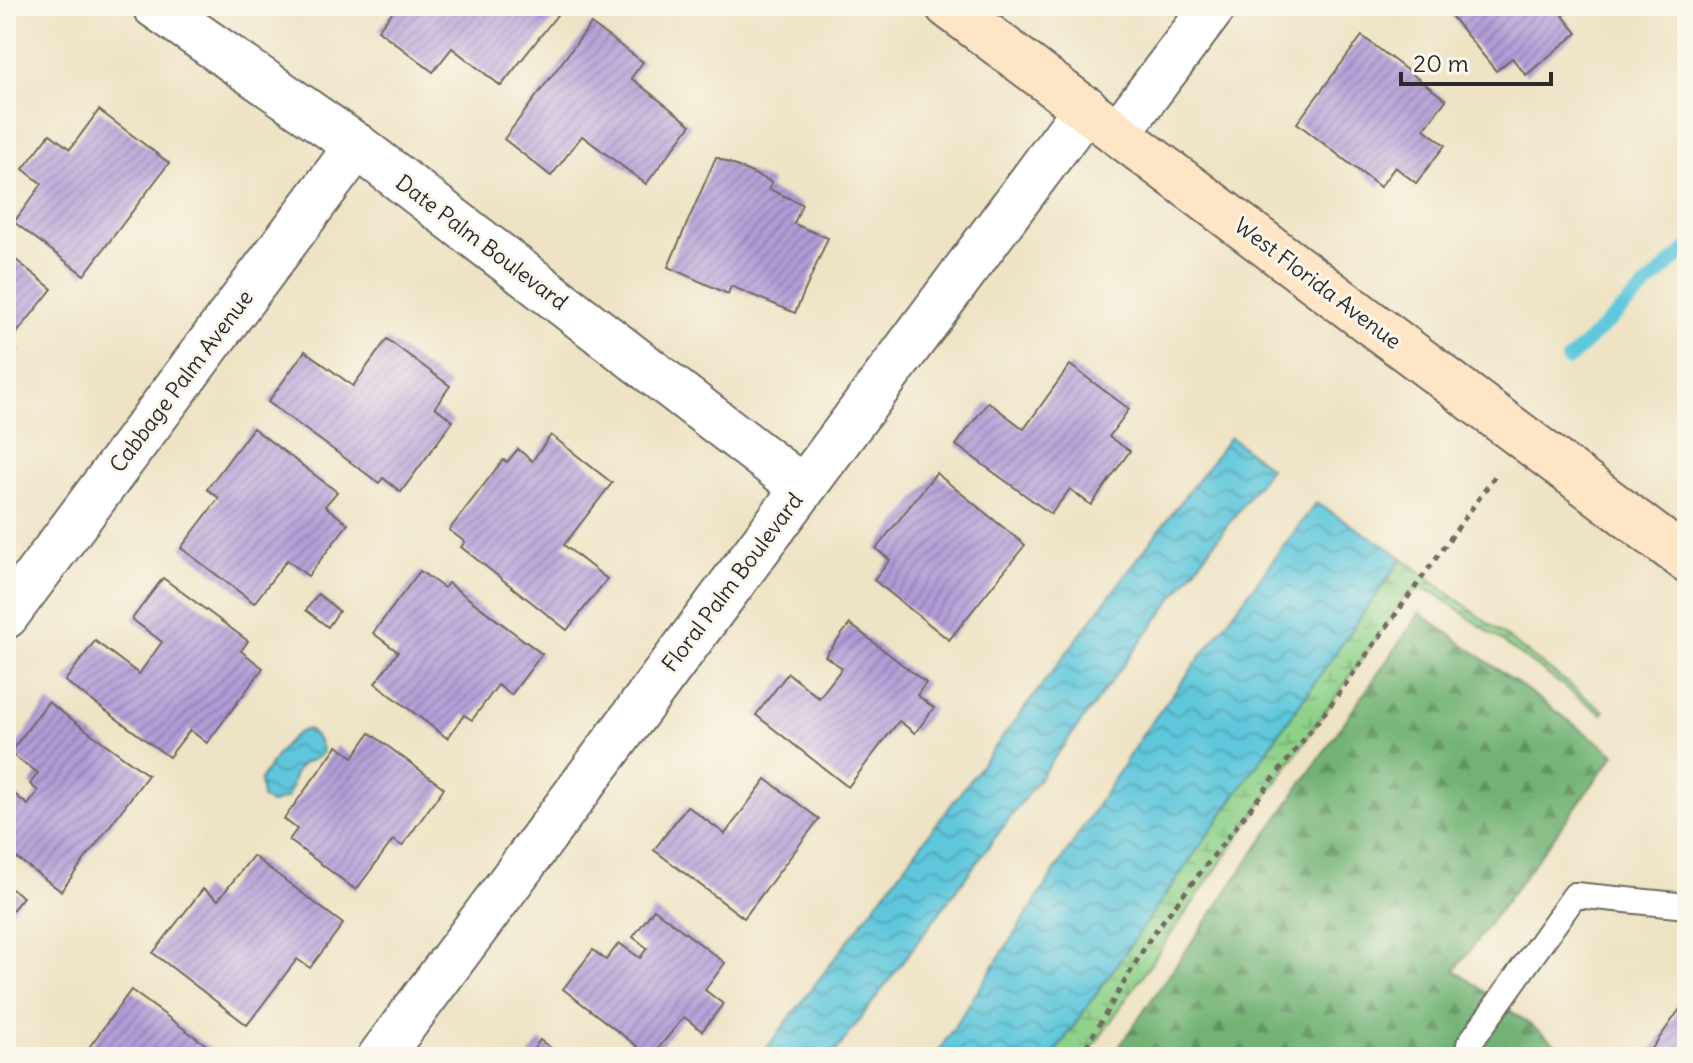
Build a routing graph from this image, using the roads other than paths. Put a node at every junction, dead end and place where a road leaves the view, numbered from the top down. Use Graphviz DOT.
graph roads {
  1 [pos="155,6"];
  2 [pos="948,6"];
  3 [pos="1214,6"];
  4 [pos="1102,121"];
  5 [pos="357,146"];
  6 [pos="802,487"];
  7 [pos="1687,560"];
  8 [pos="6,616"];
  9 [pos="1687,906"];
  10 [pos="1469,1044"];
  11 [pos="380,1057"];
  1 -- 5 [label="street, Date Palm Boulevard"];
  2 -- 4 [label="street, West Florida Avenue"];
  3 -- 4 [label="street, Floral Palm Boulevard"];
  4 -- 6 [label="street, Floral Palm Boulevard"];
  4 -- 7 [label="street, West Florida Avenue"];
  5 -- 6 [label="street, Date Palm Boulevard"];
  5 -- 8 [label="street, Cabbage Palm Avenue"];
  6 -- 11 [label="street, Floral Palm Boulevard"];
  9 -- 10 [label="lane"];
}
